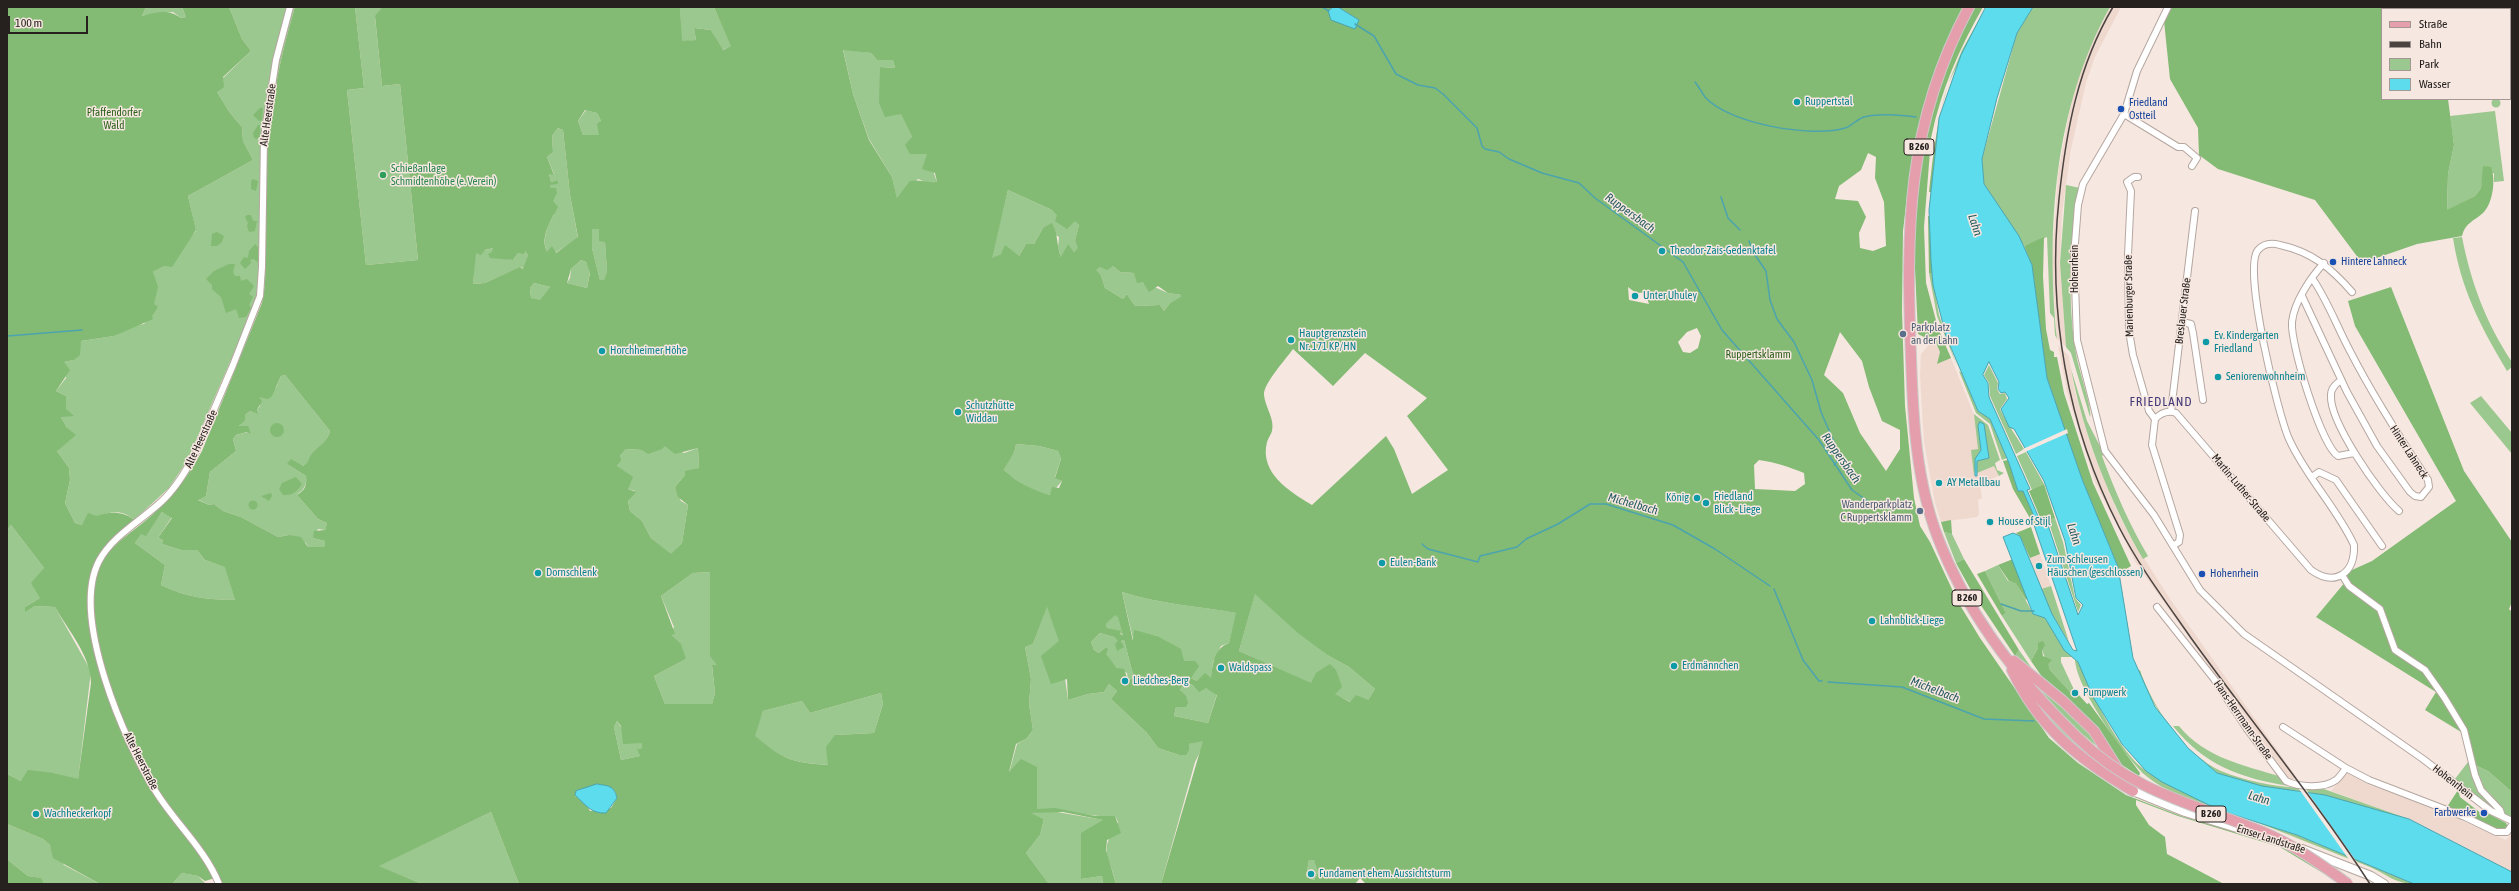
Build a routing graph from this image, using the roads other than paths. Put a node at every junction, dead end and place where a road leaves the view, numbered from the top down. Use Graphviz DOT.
graph roads {
  1 [pos="290,7"];
  2 [pos="1969,7"];
  3 [pos="2168,7"];
  4 [pos="2124,114"];
  5 [pos="2192,166"];
  6 [pos="2138,177"];
  7 [pos="2195,211"];
  8 [pos="2324,263"];
  9 [pos="2312,278"];
  10 [pos="2352,292"];
  11 [pos="2302,296"];
  12 [pos="2182,322"];
  13 [pos="2341,380"];
  14 [pos="2203,400"];
  15 [pos="2171,411"];
  16 [pos="2155,419"];
  17 [pos="2354,453"];
  18 [pos="2312,477"];
  19 [pos="2399,511"];
  20 [pos="2174,546"];
  21 [pos="2382,546"];
  22 [pos="2342,575"];
  23 [pos="2157,607"];
  24 [pos="2004,654"];
  25 [pos="2282,727"];
  26 [pos="2346,768"];
  27 [pos="2133,791"];
  28 [pos="2502,816"];
  29 [pos="2512,821"];
  30 [pos="2512,825"];
  31 [pos="220,884"];
  32 [pos="2348,884"];
  33 [pos="2384,884"];
  1 -- 31 [label="street, Alte Heerstraße"];
  2 -- 24 [label="main road, B 260"];
  3 -- 4 [label="street, Hohenrhein"];
  4 -- 5 [label="street"];
  4 -- 20 [label="street, Hohenrhein"];
  6 -- 16 [label="street, Marienburger Straße"];
  7 -- 12 [label="street, Breslauer Straße"];
  8 -- 9 [label="street"];
  8 -- 10 [label="street"];
  8 -- 18 [label="street"];
  9 -- 11 [label="street"];
  9 -- 13 [label="street, Hinter Lahneck"];
  11 -- 13 [label="street, Hinter Lahneck"];
  11 -- 17 [label="street"];
  12 -- 14 [label="street"];
  12 -- 15 [label="street, Breslauer Straße"];
  13 -- 17 [label="street"];
  15 -- 16 [label="street"];
  15 -- 22 [label="street, Martin-Luther-Straße"];
  16 -- 20 [label="street"];
  17 -- 19 [label="street"];
  18 -- 21 [label="street"];
  18 -- 22 [label="street"];
  20 -- 28 [label="street, Hohenrhein"];
  22 -- 28 [label="street"];
  23 -- 26 [label="street, Hans-Herrmann-Straße"];
  24 -- 27 [label="main road, B 260"];
  24 -- 27 [label="main road, B 260"];
  24 -- 32 [label="main road, B 260, bridge"];
  25 -- 26 [label="street"];
  26 -- 30 [label="street"];
  27 -- 33 [label="street, Emser Landstraße"];
  28 -- 29 [label="street, Hohenrhein"];
}
